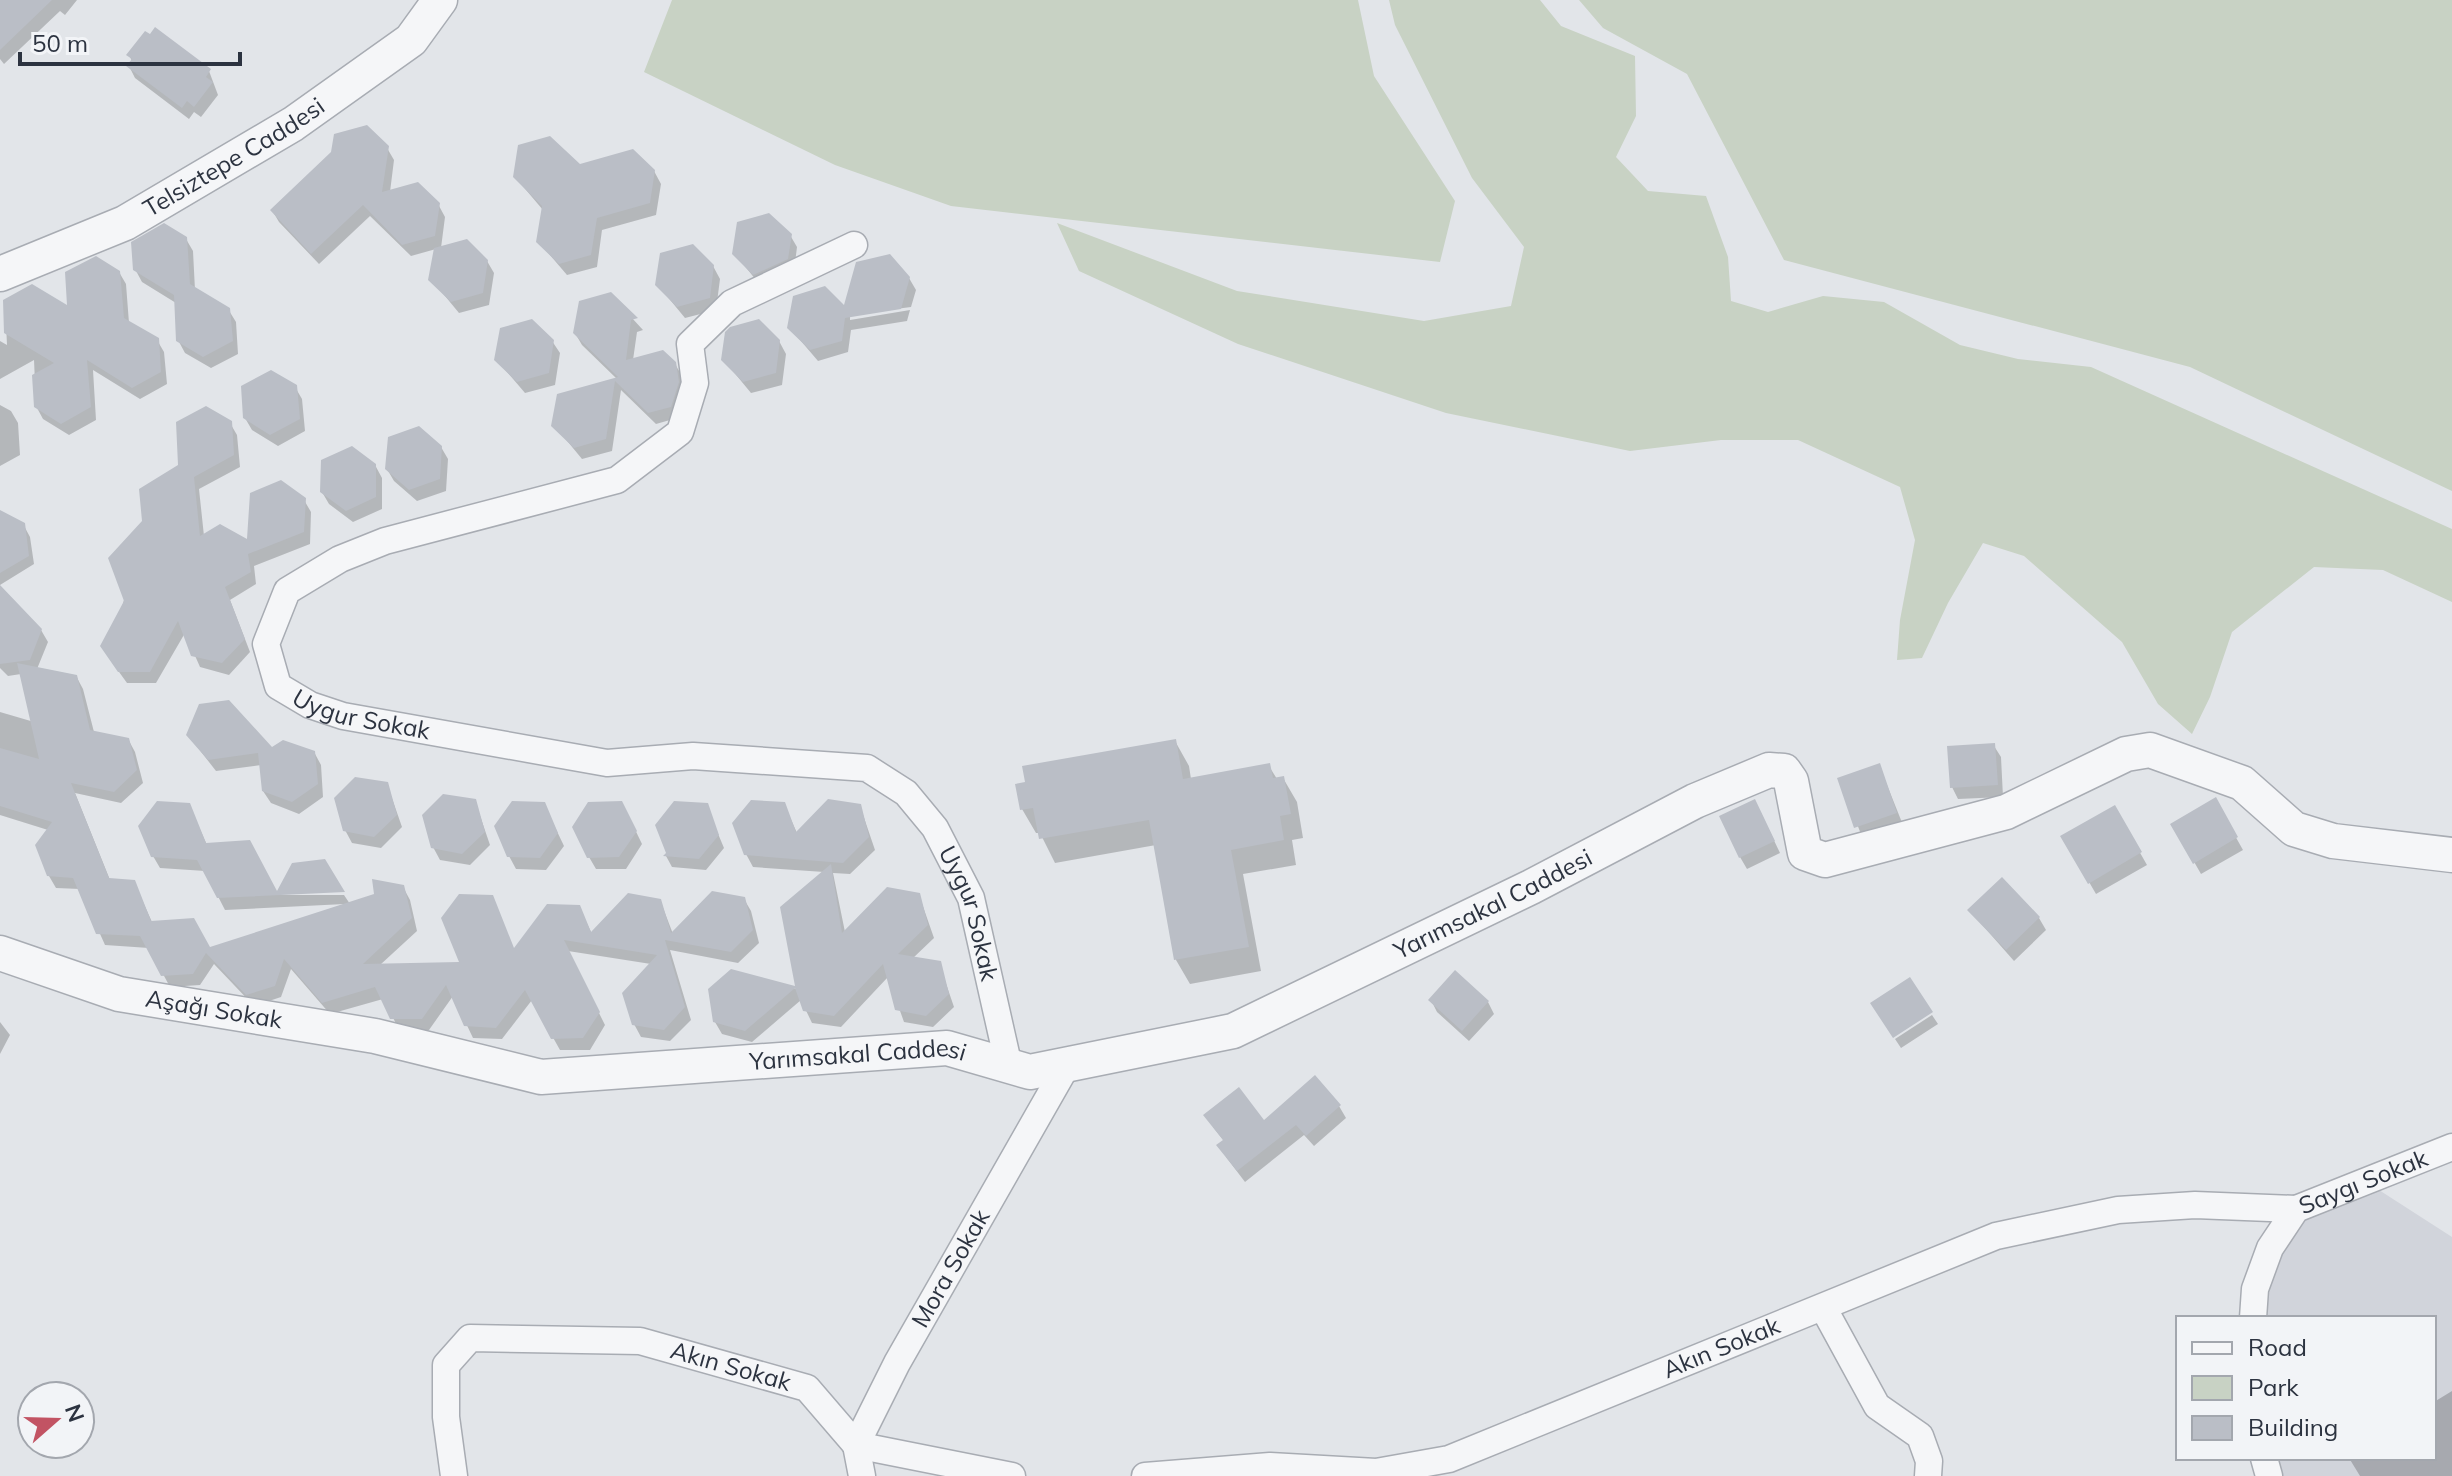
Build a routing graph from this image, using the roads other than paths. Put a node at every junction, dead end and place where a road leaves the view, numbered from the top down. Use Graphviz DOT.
graph roads {
  1 [pos="440,0"];
  2 [pos="854,245"];
  3 [pos="0,274"];
  4 [pos="2452,855"];
  5 [pos="0,953"];
  6 [pos="431,1050"];
  7 [pos="1067,1065"];
  8 [pos="1009,1067"];
  9 [pos="2452,1147"];
  10 [pos="2296,1209"];
  11 [pos="1824,1309"];
  12 [pos="2253,1316"];
  13 [pos="856,1445"];
  14 [pos="454,1476"];
  15 [pos="862,1476"];
  16 [pos="1012,1476"];
  17 [pos="1145,1476"];
  18 [pos="1928,1476"];
  1 -- 3 [label="street, Telsiztepe Caddesi"];
  2 -- 8 [label="street, Uygur Sokak"];
  4 -- 7 [label="street, Yarımsakal Caddesi"];
  5 -- 6 [label="street, Aşağı Sokak"];
  6 -- 8 [label="street, Yarımsakal Caddesi"];
  7 -- 8 [label="street, Yarımsakal Caddesi"];
  7 -- 13 [label="street, Mora Sokak"];
  9 -- 10 [label="street, Saygı Sokak"];
  10 -- 11 [label="street, Akın Sokak"];
  10 -- 12 [label="street, Saygı Sokak"];
  11 -- 17 [label="street, Akın Sokak"];
  11 -- 18 [label="street"];
  13 -- 14 [label="street, Akın Sokak"];
  13 -- 15 [label="street"];
  13 -- 16 [label="street"];
}
